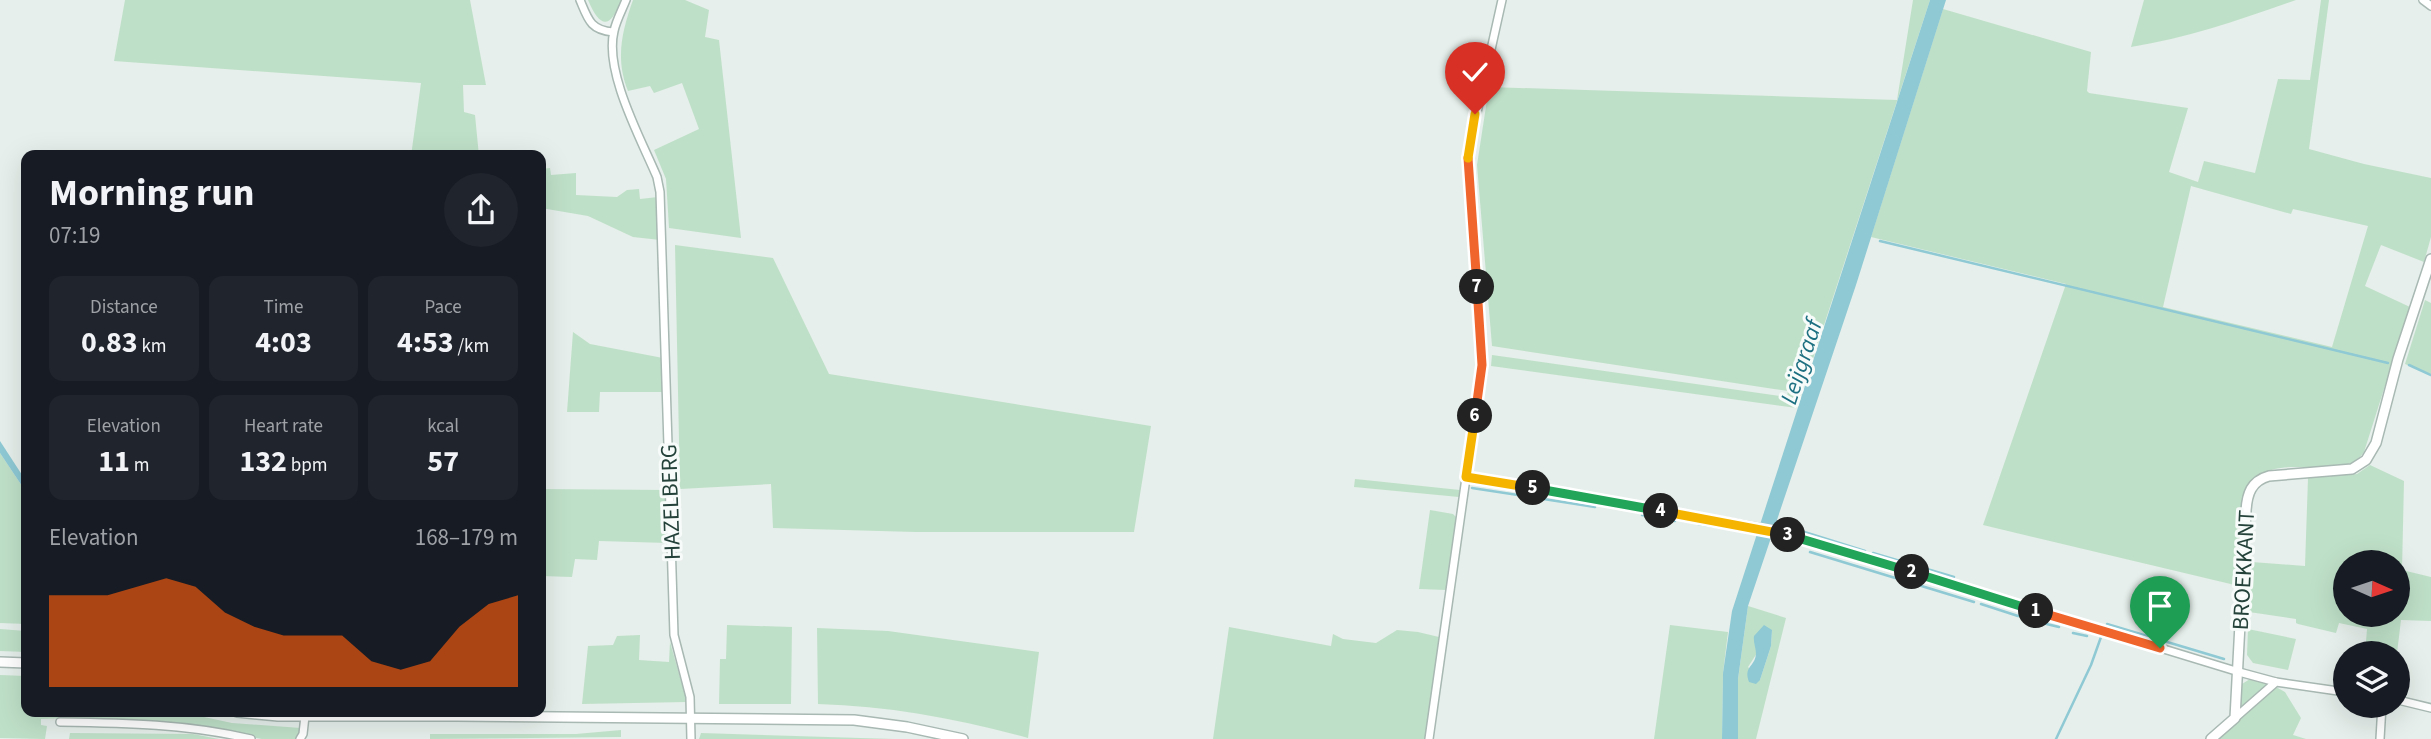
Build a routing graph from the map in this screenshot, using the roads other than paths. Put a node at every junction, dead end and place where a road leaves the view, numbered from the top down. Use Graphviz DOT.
graph roads {
  1 [pos="580,0"];
  2 [pos="625,0"];
  3 [pos="1502,0"];
  4 [pos="2423,0"];
  5 [pos="2431,6"];
  6 [pos="613,32"];
  7 [pos="2431,259"];
  8 [pos="1466,477"];
  9 [pos="0,662"];
  10 [pos="21,663"];
  11 [pos="2239,672"];
  12 [pos="2276,682"];
  13 [pos="2333,690"];
  14 [pos="2410,704"];
  15 [pos="2431,708"];
  16 [pos="305,717"];
  17 [pos="535,717"];
  18 [pos="2235,718"];
  19 [pos="2381,718"];
  20 [pos="692,719"];
  21 [pos="60,722"];
  22 [pos="251,739"];
  23 [pos="300,739"];
  24 [pos="691,739"];
  25 [pos="963,739"];
  26 [pos="1429,739"];
  27 [pos="2211,739"];
  28 [pos="2380,739"];
  1 -- 6 [label="street"];
  2 -- 6 [label="street"];
  3 -- 8 [label="street"];
  4 -- 5 [label="street"];
  6 -- 20 [label="street, HAZELBERG"];
  7 -- 11 [label="street, BROEKKANT"];
  8 -- 11 [label="street"];
  8 -- 26 [label="street"];
  9 -- 10 [label="street"];
  11 -- 12 [label="street"];
  11 -- 18 [label="street, BROEKKANT"];
  12 -- 13 [label="street"];
  12 -- 18 [label="street"];
  14 -- 15 [label="street"];
  16 -- 23 [label="street"];
  17 -- 20 [label="street"];
  18 -- 27 [label="street"];
  19 -- 28 [label="street"];
  20 -- 24 [label="street, HAZELBERG"];
  20 -- 25 [label="street"];
  21 -- 22 [label="street"];
}
